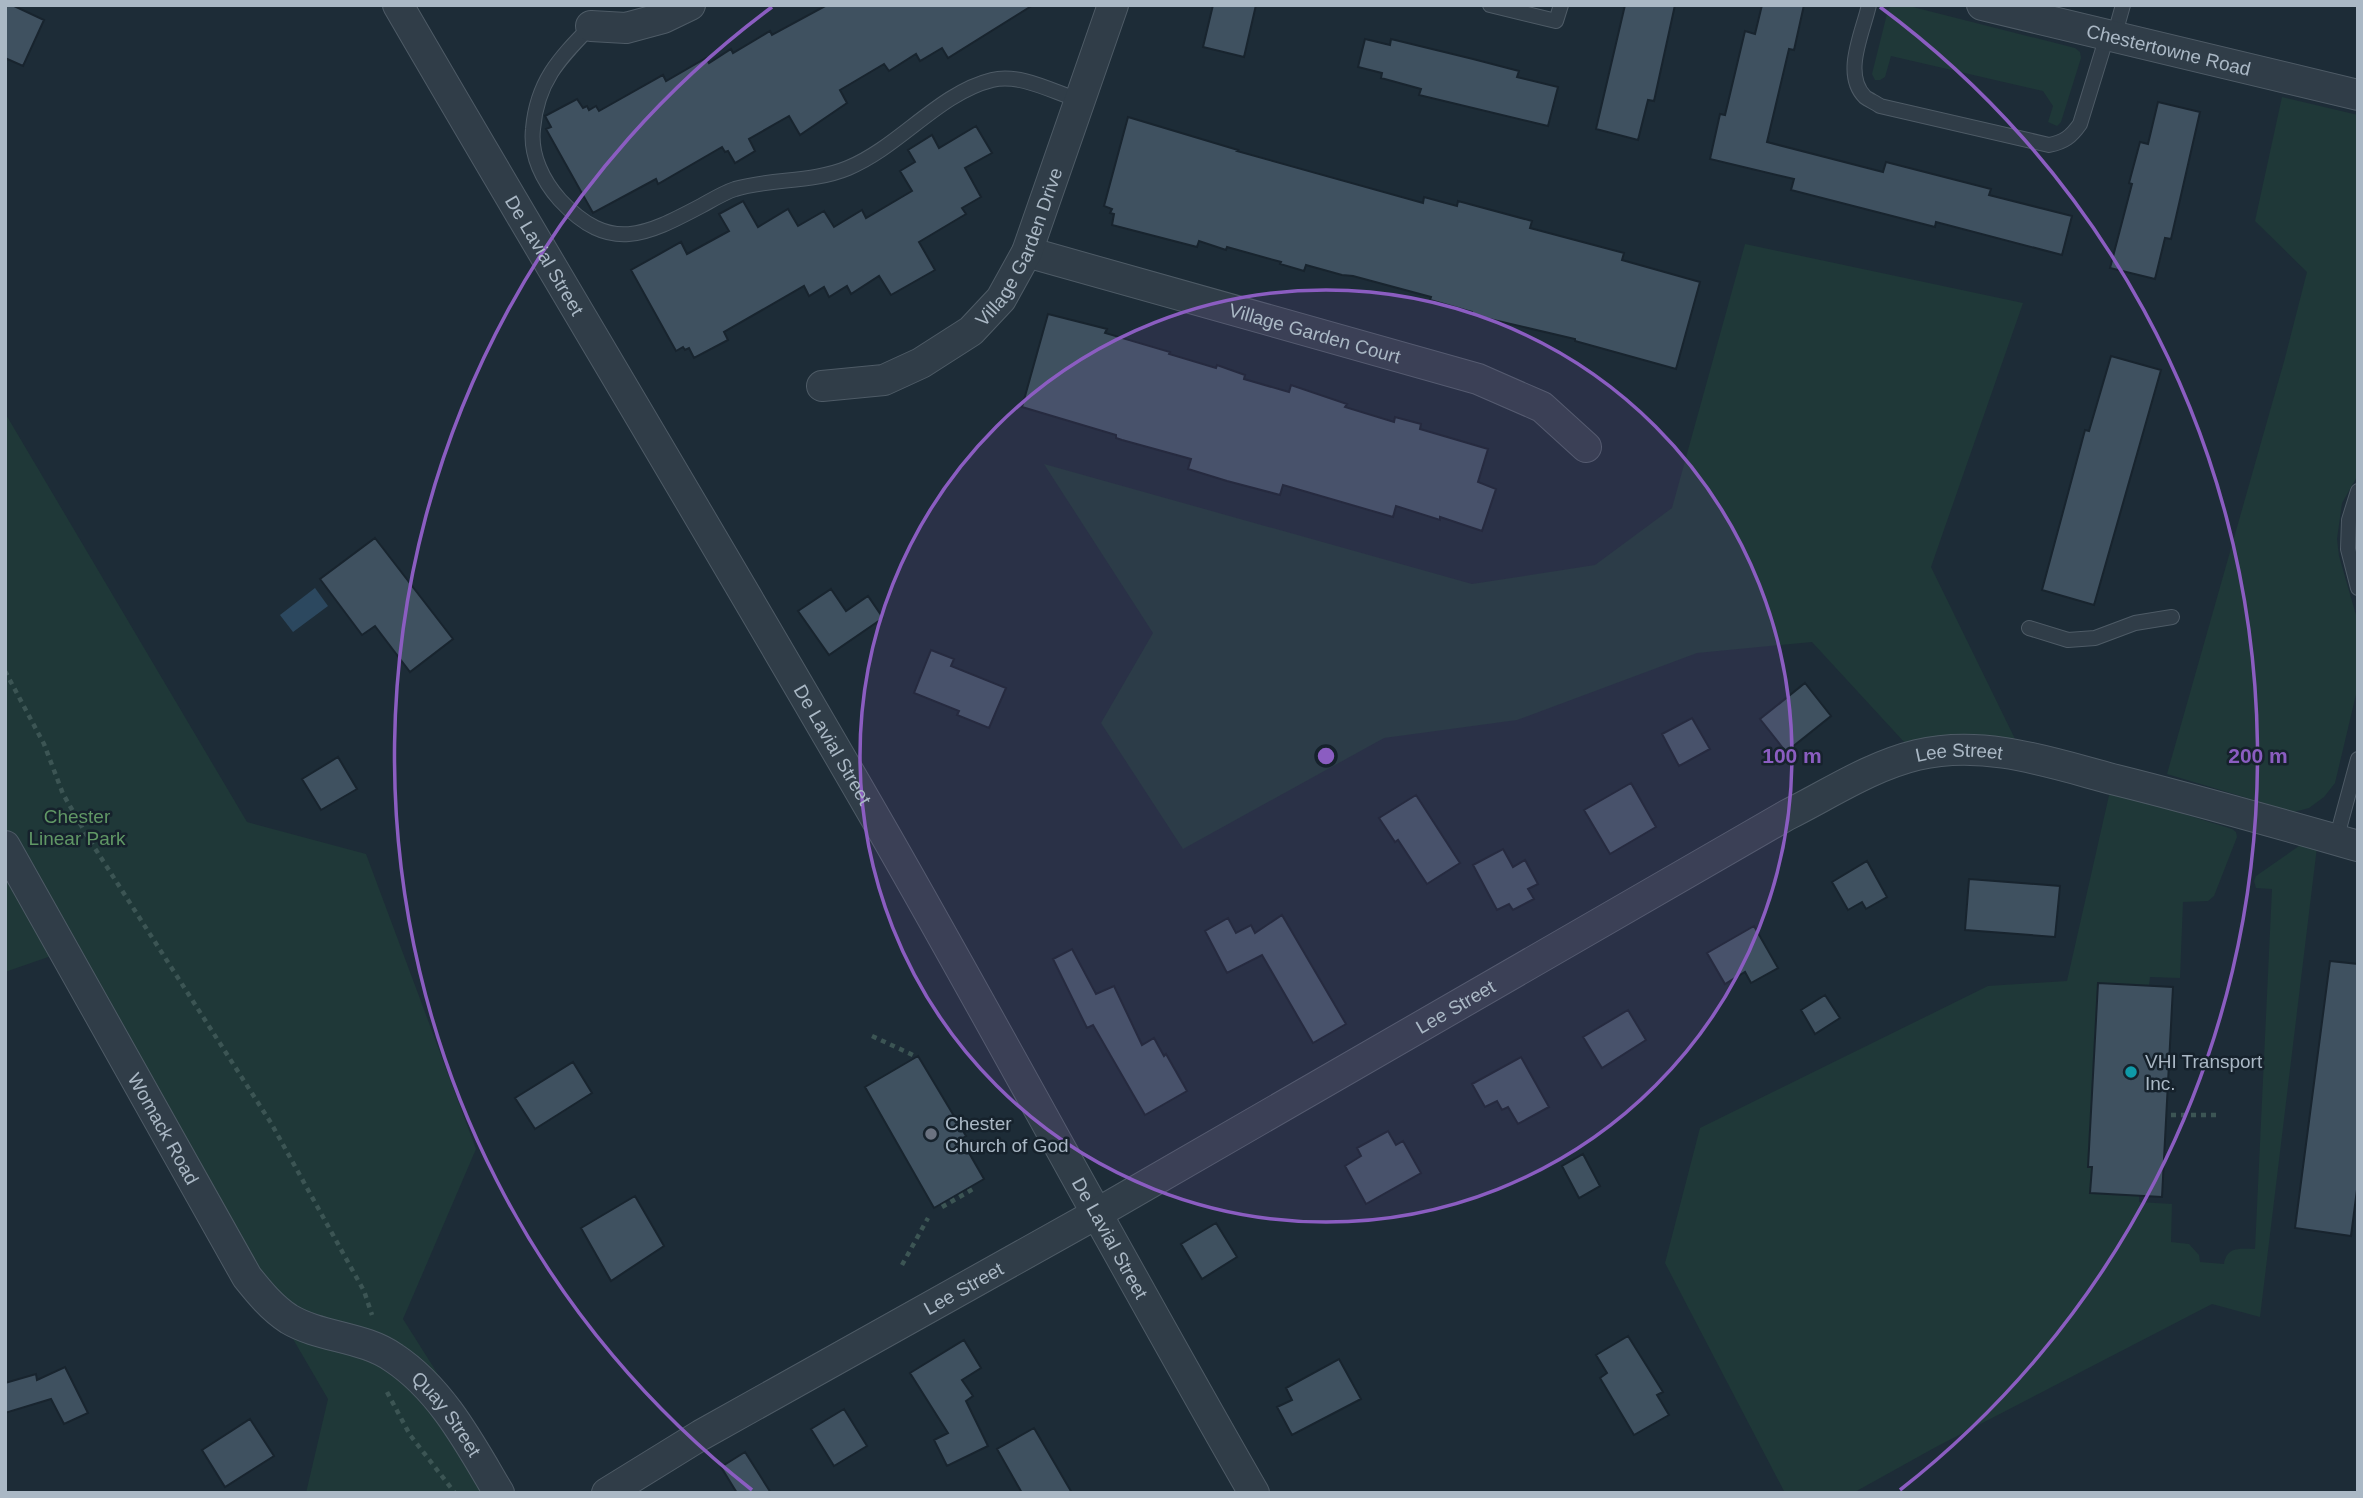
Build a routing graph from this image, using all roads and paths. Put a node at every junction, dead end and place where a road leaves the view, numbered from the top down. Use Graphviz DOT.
graph roads {
  1 [pos="398,5"];
  2 [pos="690,5"];
  3 [pos="1113,5"];
  4 [pos="1490,5"];
  5 [pos="1561,5"];
  6 [pos="1869,5"];
  7 [pos="1982,5"];
  8 [pos="2123,5"];
  9 [pos="591,26"];
  10 [pos="2110,36"];
  11 [pos="2358,95"];
  12 [pos="1079,100"];
  13 [pos="1027,252"];
  14 [pos="822,386"];
  15 [pos="1586,447"];
  16 [pos="2358,491"];
  17 [pos="2358,589"];
  18 [pos="2172,617"];
  19 [pos="2029,628"];
  20 [pos="5,671"];
  21 [pos="2358,759"];
  22 [pos="2347,843"];
  23 [pos="5,846"];
  24 [pos="872,1036"];
  25 [pos="915,1056"];
  26 [pos="2171,1115"];
  27 [pos="2220,1115"];
  28 [pos="973,1189"];
  29 [pos="942,1207"];
  30 [pos="1096,1214"];
  31 [pos="928,1218"];
  32 [pos="902,1265"];
  33 [pos="377,1348"];
  34 [pos="455,1493"];
  35 [pos="499,1493"];
  36 [pos="607,1493"];
  37 [pos="1254,1493"];
  1 -- 30 [label="street, De Lavial Street"];
  2 -- 9 [label="street"];
  3 -- 12 [label="street, Village Garden Drive"];
  4 -- 5 [label="lane"];
  6 -- 10 [label="lane"];
  7 -- 10 [label="street, Chestertowne Road"];
  8 -- 10 [label="lane"];
  9 -- 12 [label="lane"];
  10 -- 11 [label="street, Chestertowne Road"];
  12 -- 13 [label="street, Village Garden Drive"];
  13 -- 14 [label="street, Village Garden Drive"];
  13 -- 15 [label="street, Village Garden Court"];
  16 -- 17 [label="lane"];
  18 -- 19 [label="lane"];
  20 -- 33 [label="path"];
  21 -- 22 [label="lane"];
  22 -- 30 [label="street, Lee Street"];
  23 -- 33 [label="street, Womack Road"];
  24 -- 25 [label="path"];
  26 -- 27 [label="path"];
  28 -- 29 [label="path"];
  30 -- 36 [label="street, Lee Street"];
  30 -- 37 [label="street, De Lavial Street"];
  31 -- 32 [label="path"];
  33 -- 34 [label="path"];
  33 -- 35 [label="street, Quay Street"];
}
